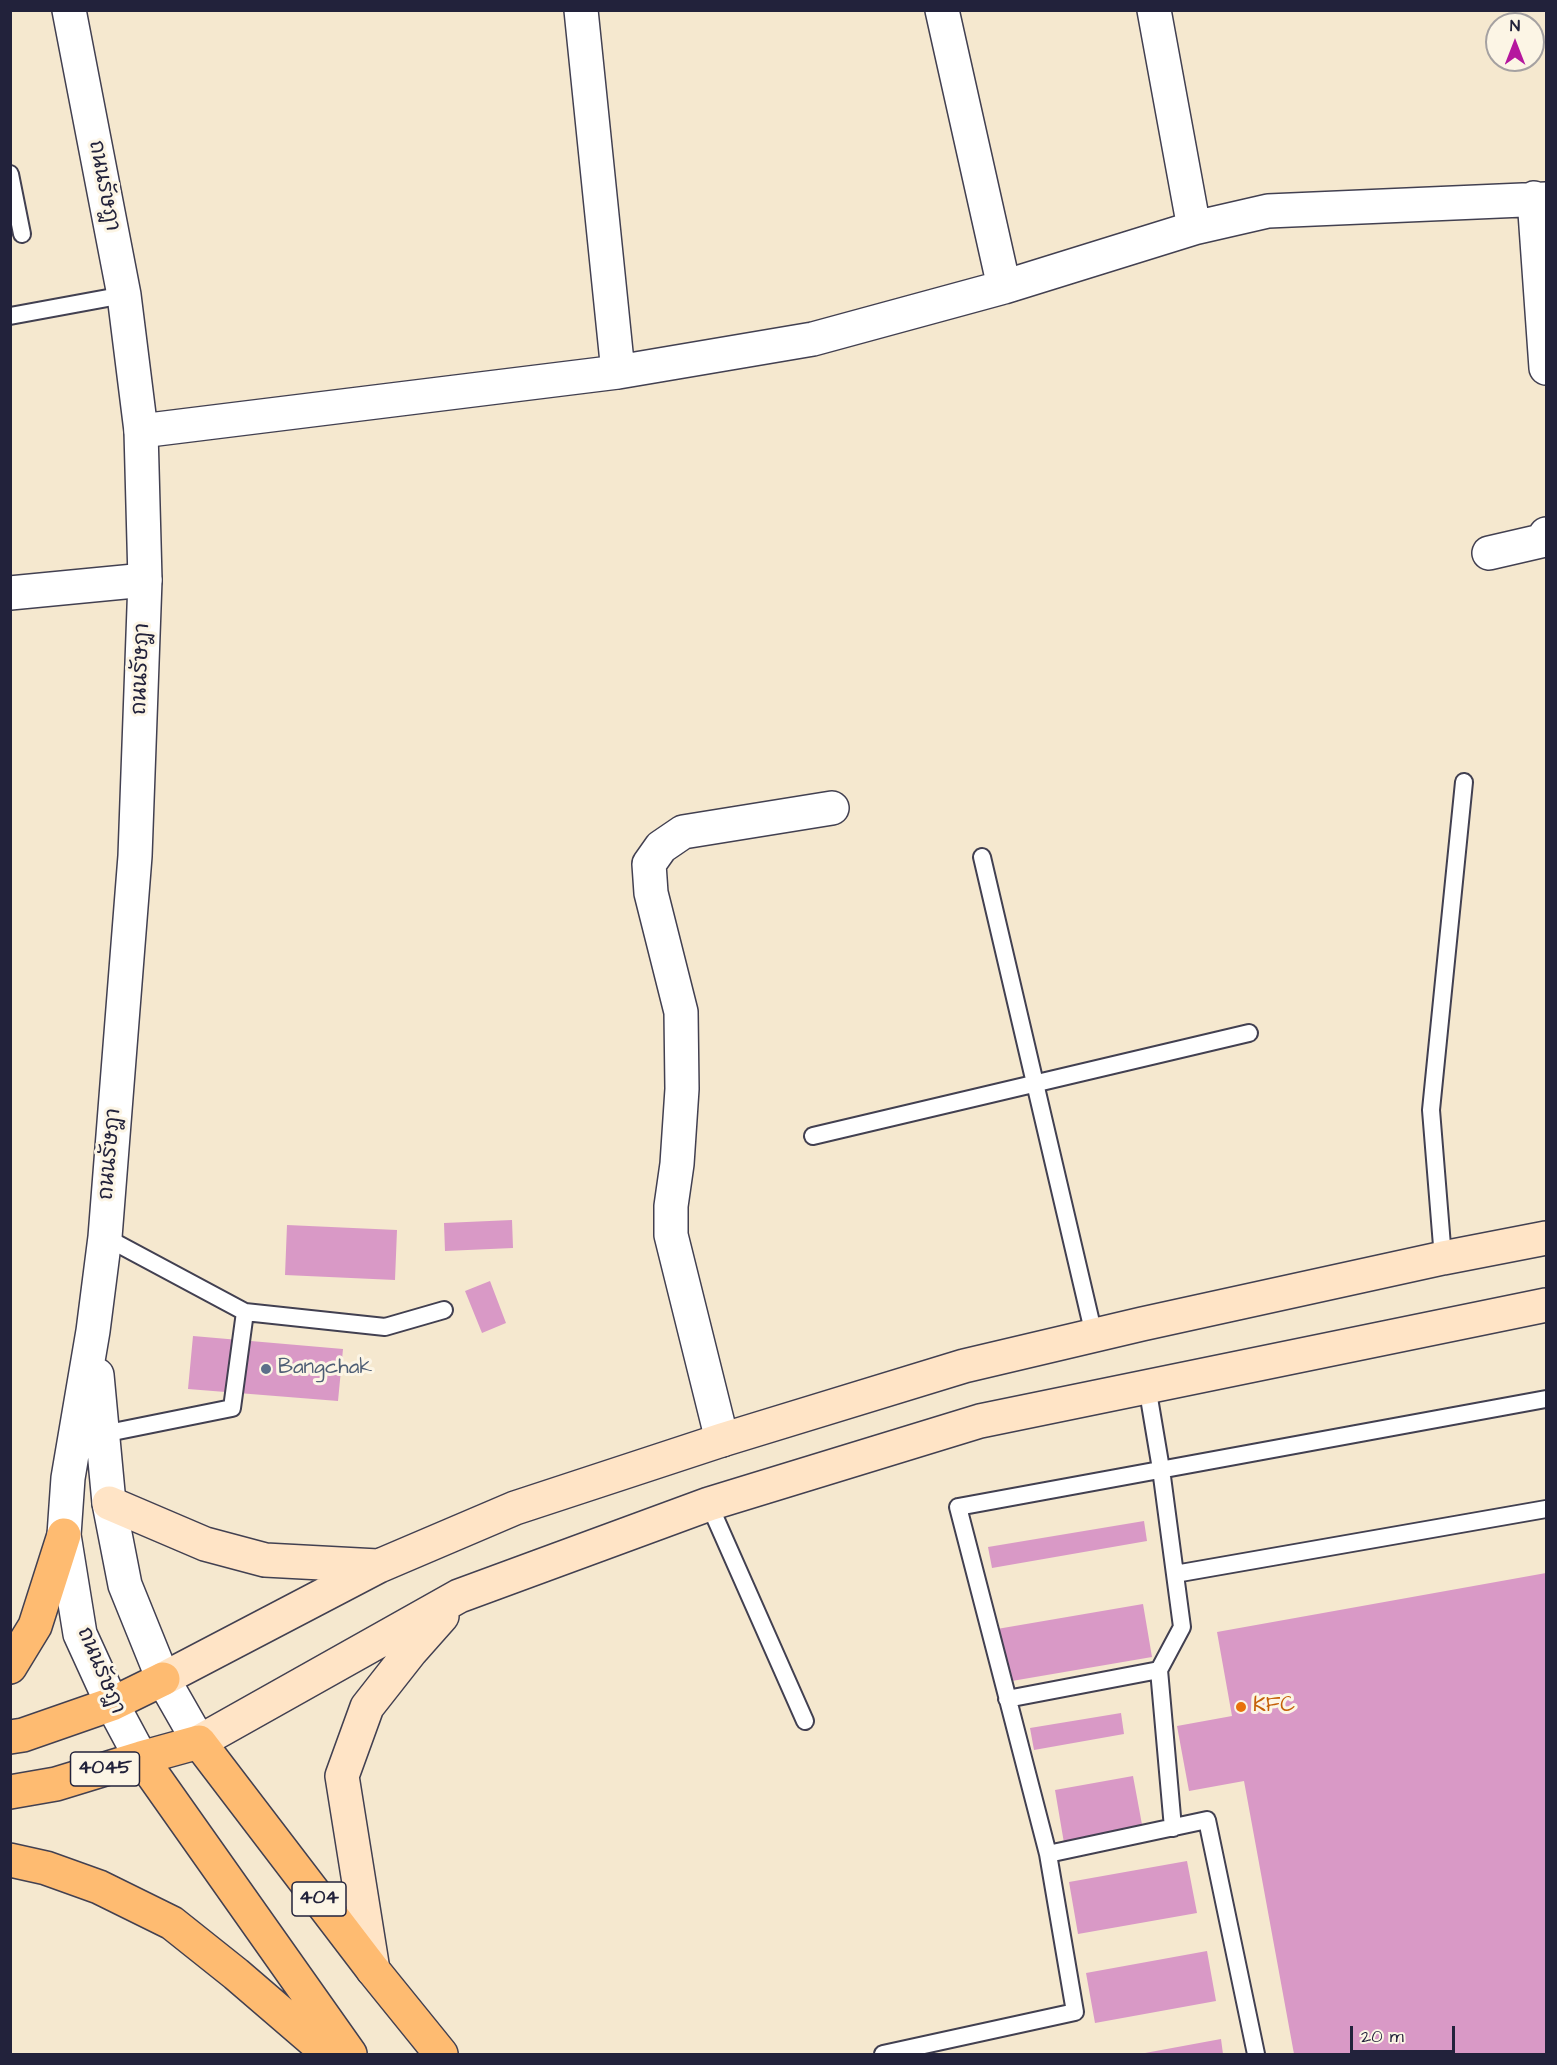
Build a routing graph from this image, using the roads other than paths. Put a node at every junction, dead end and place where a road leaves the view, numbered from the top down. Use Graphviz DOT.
graph roads {
  1 [pos="69,10"];
  2 [pos="581,10"];
  3 [pos="942,10"];
  4 [pos="1154,10"];
  5 [pos="10,174"];
  6 [pos="1540,199"];
  7 [pos="1194,228"];
  8 [pos="22,234"];
  9 [pos="1004,286"];
  10 [pos="124,295"];
  11 [pos="10,316"];
  12 [pos="1546,368"];
  13 [pos="618,372"];
  14 [pos="141,431"];
  15 [pos="1546,534"];
  16 [pos="1489,553"];
  17 [pos="145,580"];
  18 [pos="10,593"];
  19 [pos="1464,782"];
  20 [pos="832,808"];
  21 [pos="982,857"];
  22 [pos="1249,1033"];
  23 [pos="1035,1083"];
  24 [pos="813,1136"];
  25 [pos="105,1237"];
  26 [pos="1546,1238"];
  27 [pos="1443,1258"];
  28 [pos="1546,1305"];
  29 [pos="444,1310"];
  30 [pos="246,1312"];
  31 [pos="93,1331"];
  32 [pos="1094,1335"];
  33 [pos="1147,1386"];
  34 [pos="1546,1399"];
  35 [pos="103,1434"];
  36 [pos="722,1440"];
  37 [pos="1161,1469"];
  38 [pos="109,1503"];
  39 [pos="709,1504"];
  40 [pos="1546,1509"];
  41 [pos="64,1535"];
  42 [pos="380,1566"];
  43 [pos="1175,1574"];
  44 [pos="459,1596"];
  45 [pos="10,1667"];
  46 [pos="1159,1670"];
  47 [pos="163,1679"];
  48 [pos="1007,1699"];
  49 [pos="111,1704"];
  50 [pos="805,1721"];
  51 [pos="10,1737"];
  52 [pos="199,1742"];
  53 [pos="141,1758"];
  54 [pos="10,1792"];
  55 [pos="1173,1828"];
  56 [pos="1048,1854"];
  57 [pos="10,1860"];
  58 [pos="373,1970"];
  59 [pos="329,2055"];
  60 [pos="350,2055"];
  61 [pos="441,2055"];
  62 [pos="883,2055"];
  63 [pos="1256,2055"];
  1 -- 10 [label="street, ถนนรัษฎา"];
  2 -- 13 [label="street"];
  3 -- 9 [label="street"];
  4 -- 7 [label="street"];
  5 -- 8 [label="lane"];
  6 -- 7 [label="street"];
  6 -- 12 [label="street"];
  7 -- 9 [label="street"];
  9 -- 13 [label="street"];
  10 -- 11 [label="lane"];
  10 -- 14 [label="street, ถนนรัษฎา"];
  13 -- 14 [label="street"];
  14 -- 17 [label="street, ถนนรัษฎา"];
  15 -- 16 [label="street"];
  17 -- 18 [label="street"];
  17 -- 25 [label="street, ถนนรัษฎา"];
  19 -- 27 [label="lane"];
  20 -- 36 [label="street"];
  21 -- 23 [label="lane"];
  22 -- 23 [label="lane"];
  23 -- 24 [label="lane"];
  23 -- 32 [label="lane"];
  25 -- 30 [label="lane"];
  25 -- 31 [label="street, ถนนรัษฎา"];
  26 -- 27 [label="main road, 4045"];
  27 -- 32 [label="main road, 4045"];
  28 -- 33 [label="main road, 4045"];
  29 -- 30 [label="lane"];
  30 -- 35 [label="lane"];
  31 -- 35 [label="street, ถนนรัษฎา"];
  31 -- 41 [label="street, ถนนรัษฎา"];
  32 -- 36 [label="main road, 4045"];
  33 -- 37 [label="lane"];
  33 -- 39 [label="main road, 4045"];
  34 -- 37 [label="lane"];
  35 -- 38 [label="street, ถนนรัษฎา"];
  36 -- 42 [label="main road, 4045"];
  37 -- 43 [label="lane"];
  37 -- 48 [label="lane"];
  38 -- 42 [label="main road"];
  38 -- 47 [label="street, ถนนรัษฎา"];
  39 -- 44 [label="main road, 4045"];
  39 -- 50 [label="lane"];
  40 -- 43 [label="lane"];
  41 -- 45 [label="main road"];
  41 -- 49 [label="street, ถนนรัษฎา"];
  42 -- 47 [label="main road, 4045"];
  43 -- 46 [label="lane"];
  44 -- 52 [label="main road, 4045"];
  44 -- 58 [label="main road"];
  46 -- 48 [label="lane"];
  46 -- 55 [label="lane"];
  47 -- 49 [label="main road, 4045"];
  47 -- 52 [label="street, ถนนรัษฎา"];
  48 -- 56 [label="lane"];
  49 -- 51 [label="main road, 4045"];
  49 -- 53 [label="street, ถนนรัษฎา"];
  52 -- 53 [label="main road, 4045"];
  52 -- 58 [label="main road, 404"];
  53 -- 54 [label="main road, 4045"];
  53 -- 60 [label="main road"];
  55 -- 56 [label="lane"];
  55 -- 63 [label="lane"];
  56 -- 62 [label="lane"];
  57 -- 59 [label="main road"];
  58 -- 61 [label="main road, 404"];
}
